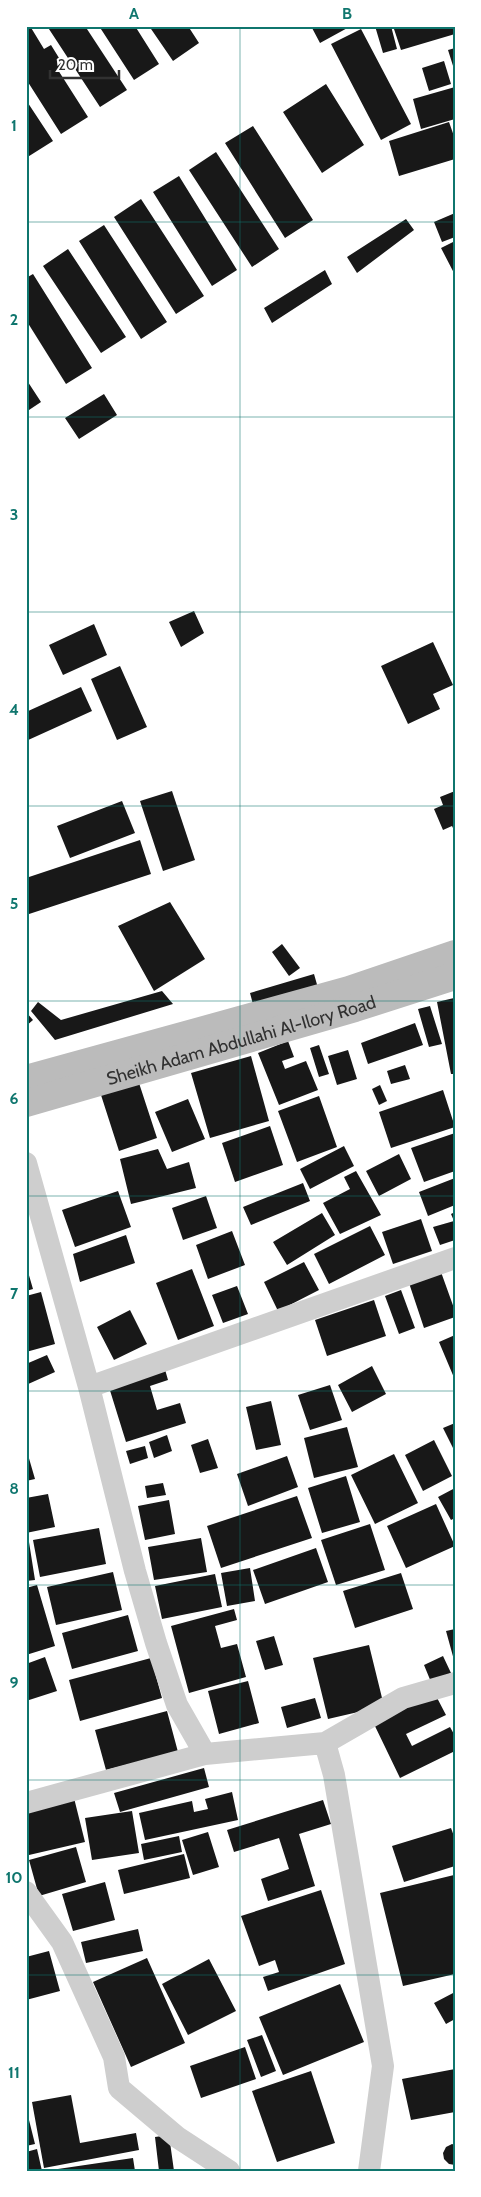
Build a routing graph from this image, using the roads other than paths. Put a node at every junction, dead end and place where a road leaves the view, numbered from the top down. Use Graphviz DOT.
graph roads {
  1 [pos="455,954"];
  2 [pos="455,976"];
  3 [pos="26,1079"];
  4 [pos="26,1103"];
  5 [pos="26,1163"];
  6 [pos="455,1258"];
  7 [pos="89,1387"];
  8 [pos="455,1683"];
  9 [pos="325,1743"];
  10 [pos="205,1754"];
  11 [pos="26,1802"];
  12 [pos="26,1892"];
  13 [pos="229,2171"];
  14 [pos="369,2171"];
  1 -- 3 [label="street, Sheikh Adam Abdullahi Al-Ilory Road"];
  2 -- 4 [label="street, Sheikh Adam Abdullahi Al-Ilory Road"];
  5 -- 7 [label="street"];
  6 -- 7 [label="street"];
  7 -- 10 [label="street"];
  8 -- 9 [label="street"];
  9 -- 10 [label="street"];
  9 -- 14 [label="street"];
  10 -- 11 [label="street"];
  12 -- 13 [label="street"];
}
